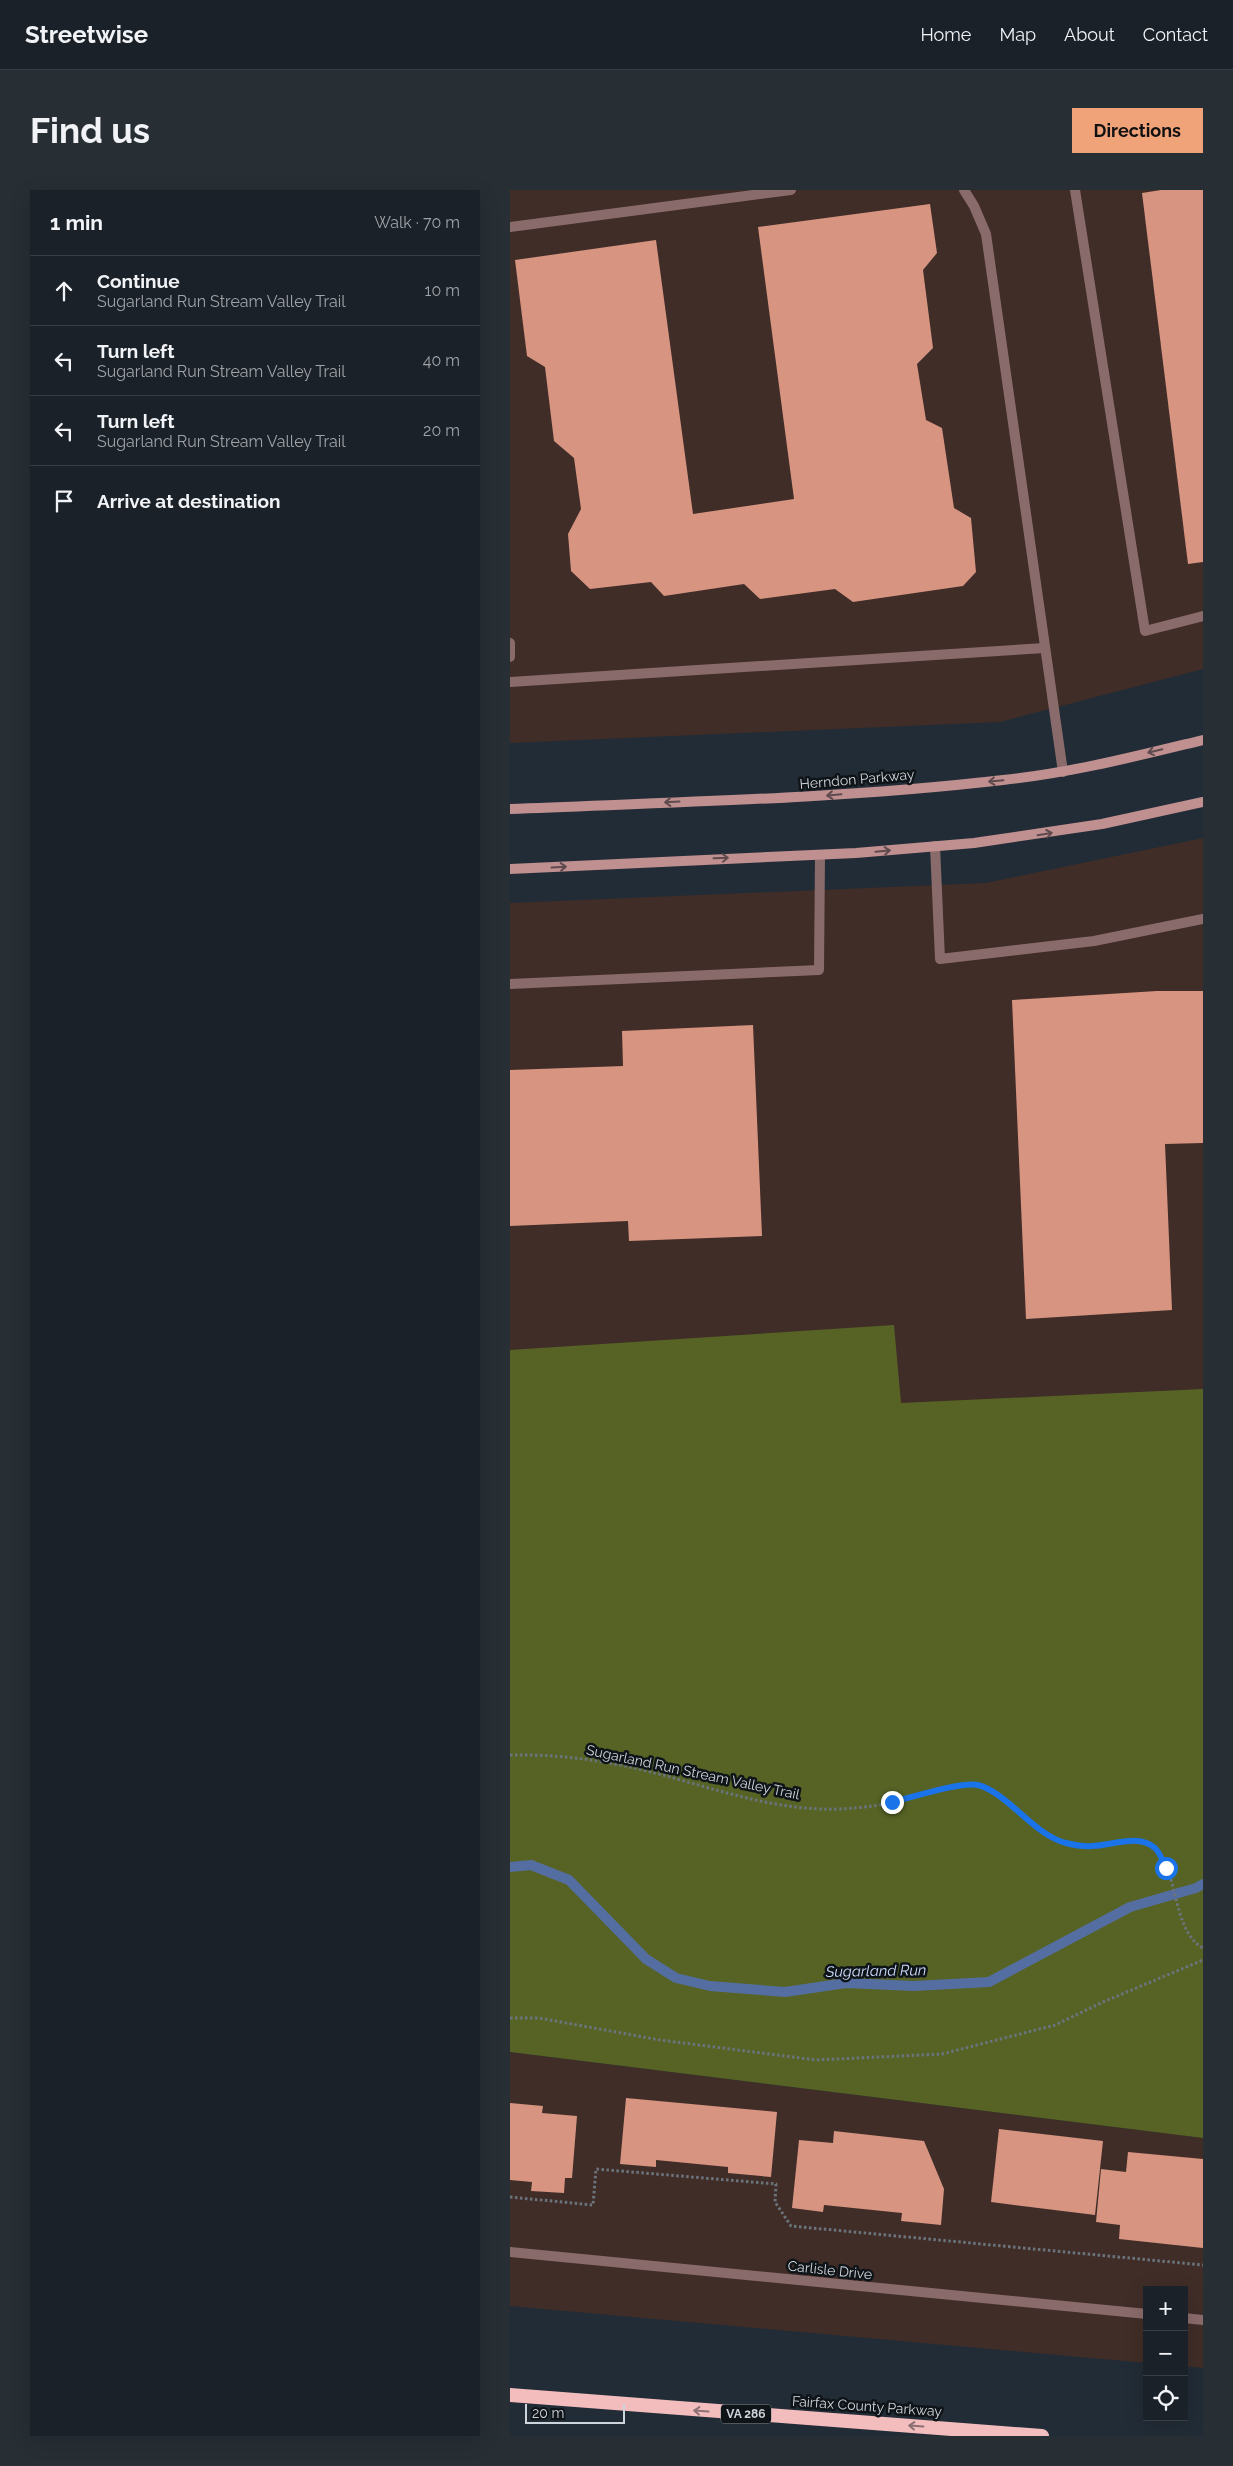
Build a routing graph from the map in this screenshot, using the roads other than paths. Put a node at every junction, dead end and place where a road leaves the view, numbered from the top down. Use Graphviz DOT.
graph roads {
  1 [pos="791,190"];
  2 [pos="964,190"];
  3 [pos="1075,190"];
  4 [pos="510,226"];
  5 [pos="1203,616"];
  6 [pos="510,643"];
  7 [pos="1045,648"];
  8 [pos="510,657"];
  9 [pos="510,682"];
  10 [pos="1203,740"];
  11 [pos="1062,772"];
  12 [pos="1203,802"];
  13 [pos="510,808"];
  14 [pos="935,846"];
  15 [pos="820,855"];
  16 [pos="510,869"];
  17 [pos="1203,919"];
  18 [pos="510,984"];
  19 [pos="510,2252"];
  20 [pos="1143,2314"];
  21 [pos="1188,2318"];
  22 [pos="1203,2320"];
  23 [pos="510,2395"];
  24 [pos="982,2433"];
  25 [pos="1042,2436"];
  1 -- 4 [label="street"];
  2 -- 7 [label="street"];
  3 -- 5 [label="street"];
  6 -- 8 [label="street"];
  7 -- 9 [label="street"];
  7 -- 11 [label="street"];
  10 -- 11 [label="main road, Herndon Parkway, one-way"];
  11 -- 13 [label="main road, Herndon Parkway, one-way"];
  14 -- 12 [label="main road, one-way"];
  15 -- 14 [label="main road, one-way"];
  14 -- 17 [label="street"];
  16 -- 15 [label="main road, one-way"];
  15 -- 18 [label="street"];
  19 -- 20 [label="street, Carlisle Drive"];
  21 -- 22 [label="street"];
  24 -- 23 [label="highway, Fairfax County Parkway / VA 286, one-way"];
  24 -- 25 [label="highway, Fairfax County Parkway / VA 286"];
}
